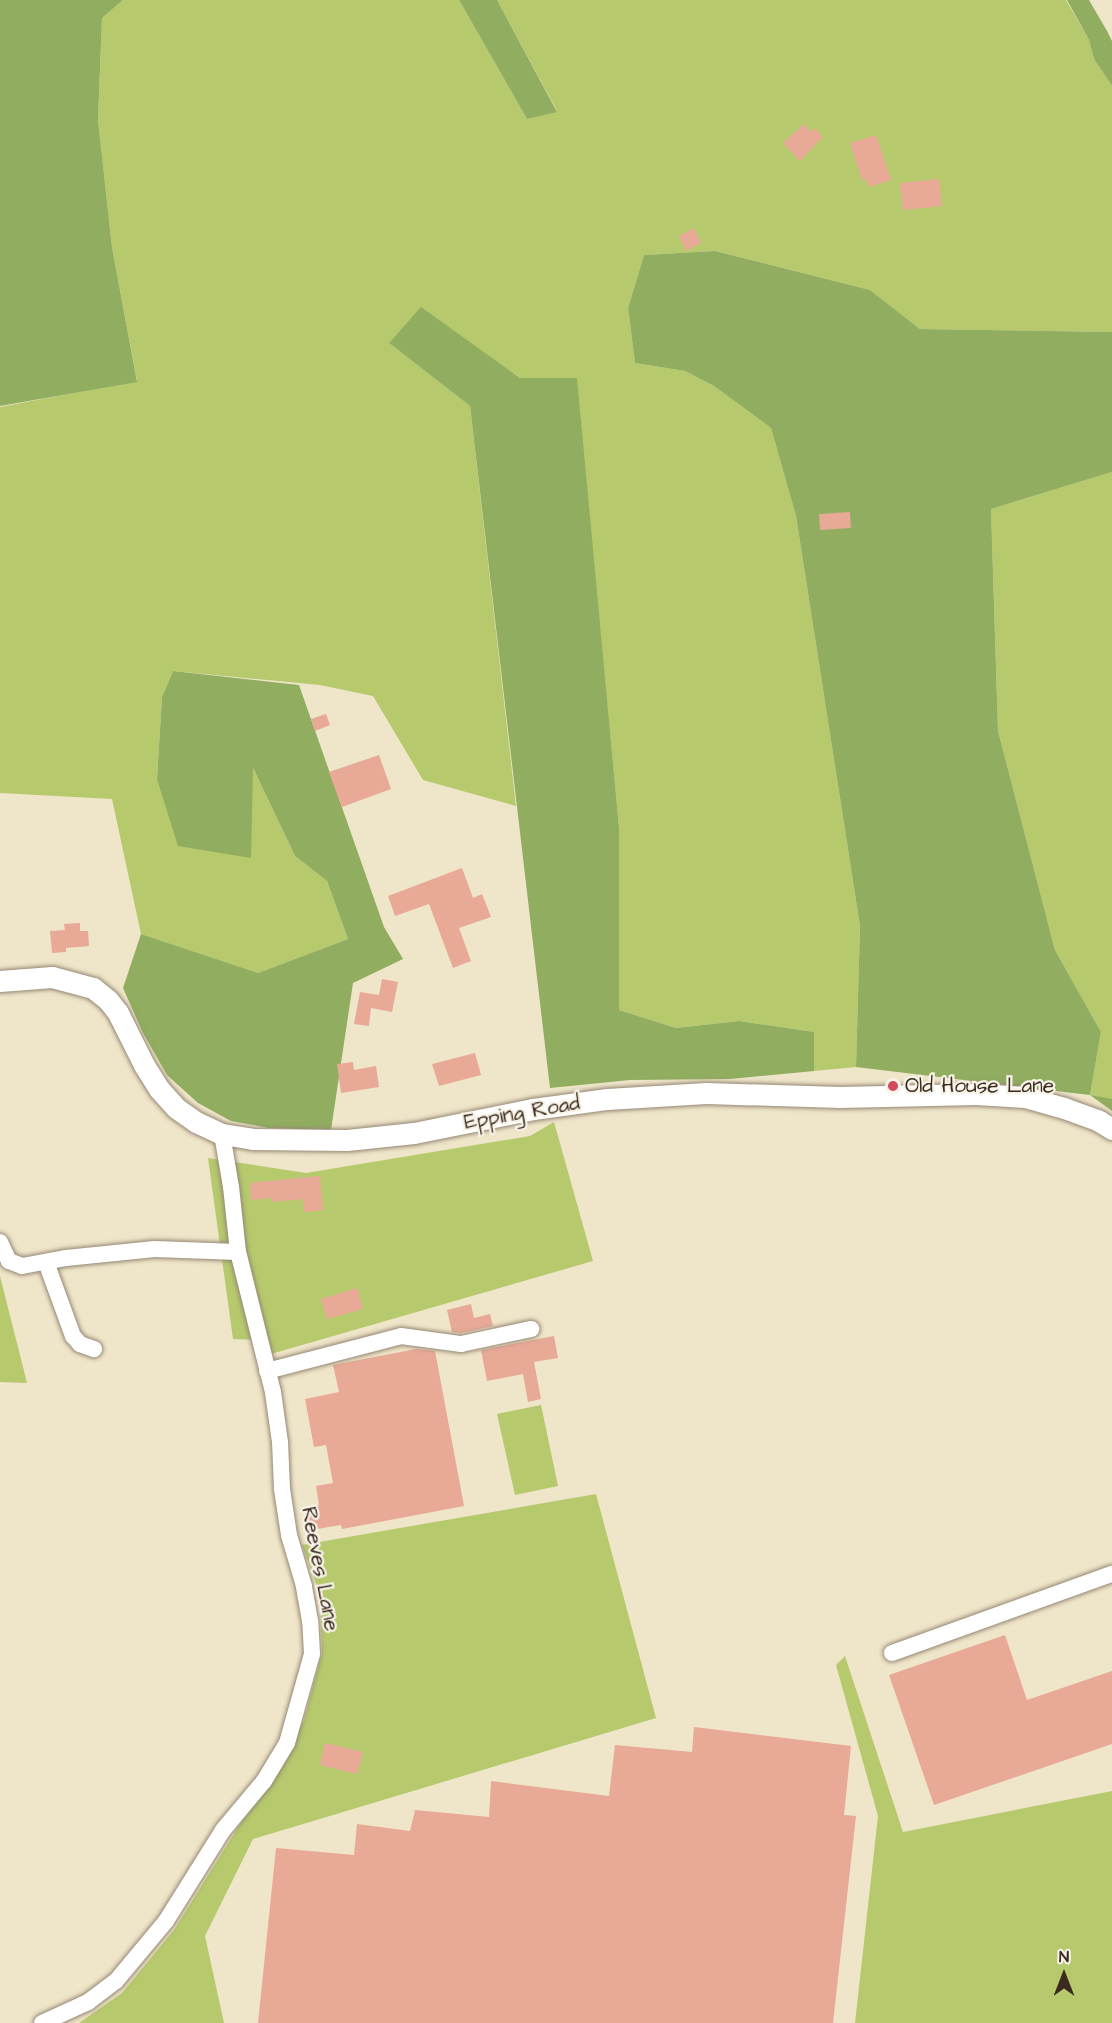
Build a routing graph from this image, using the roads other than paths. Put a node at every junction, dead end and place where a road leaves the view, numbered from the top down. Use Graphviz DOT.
graph roads {
  1 [pos="0,981"];
  2 [pos="1112,1129"];
  3 [pos="222,1134"];
  4 [pos="0,1242"];
  5 [pos="238,1251"];
  6 [pos="46,1262"];
  7 [pos="531,1329"];
  8 [pos="94,1349"];
  9 [pos="267,1371"];
  10 [pos="1112,1574"];
  11 [pos="892,1653"];
  12 [pos="42,2023"];
  1 -- 3 [label="main road, Epping Road"];
  2 -- 3 [label="main road, Epping Road"];
  3 -- 5 [label="street, Reeves Lane"];
  4 -- 6 [label="street"];
  5 -- 6 [label="street"];
  5 -- 9 [label="street, Reeves Lane"];
  6 -- 8 [label="street"];
  7 -- 9 [label="street"];
  9 -- 12 [label="street, Reeves Lane"];
  10 -- 11 [label="street"];
}
